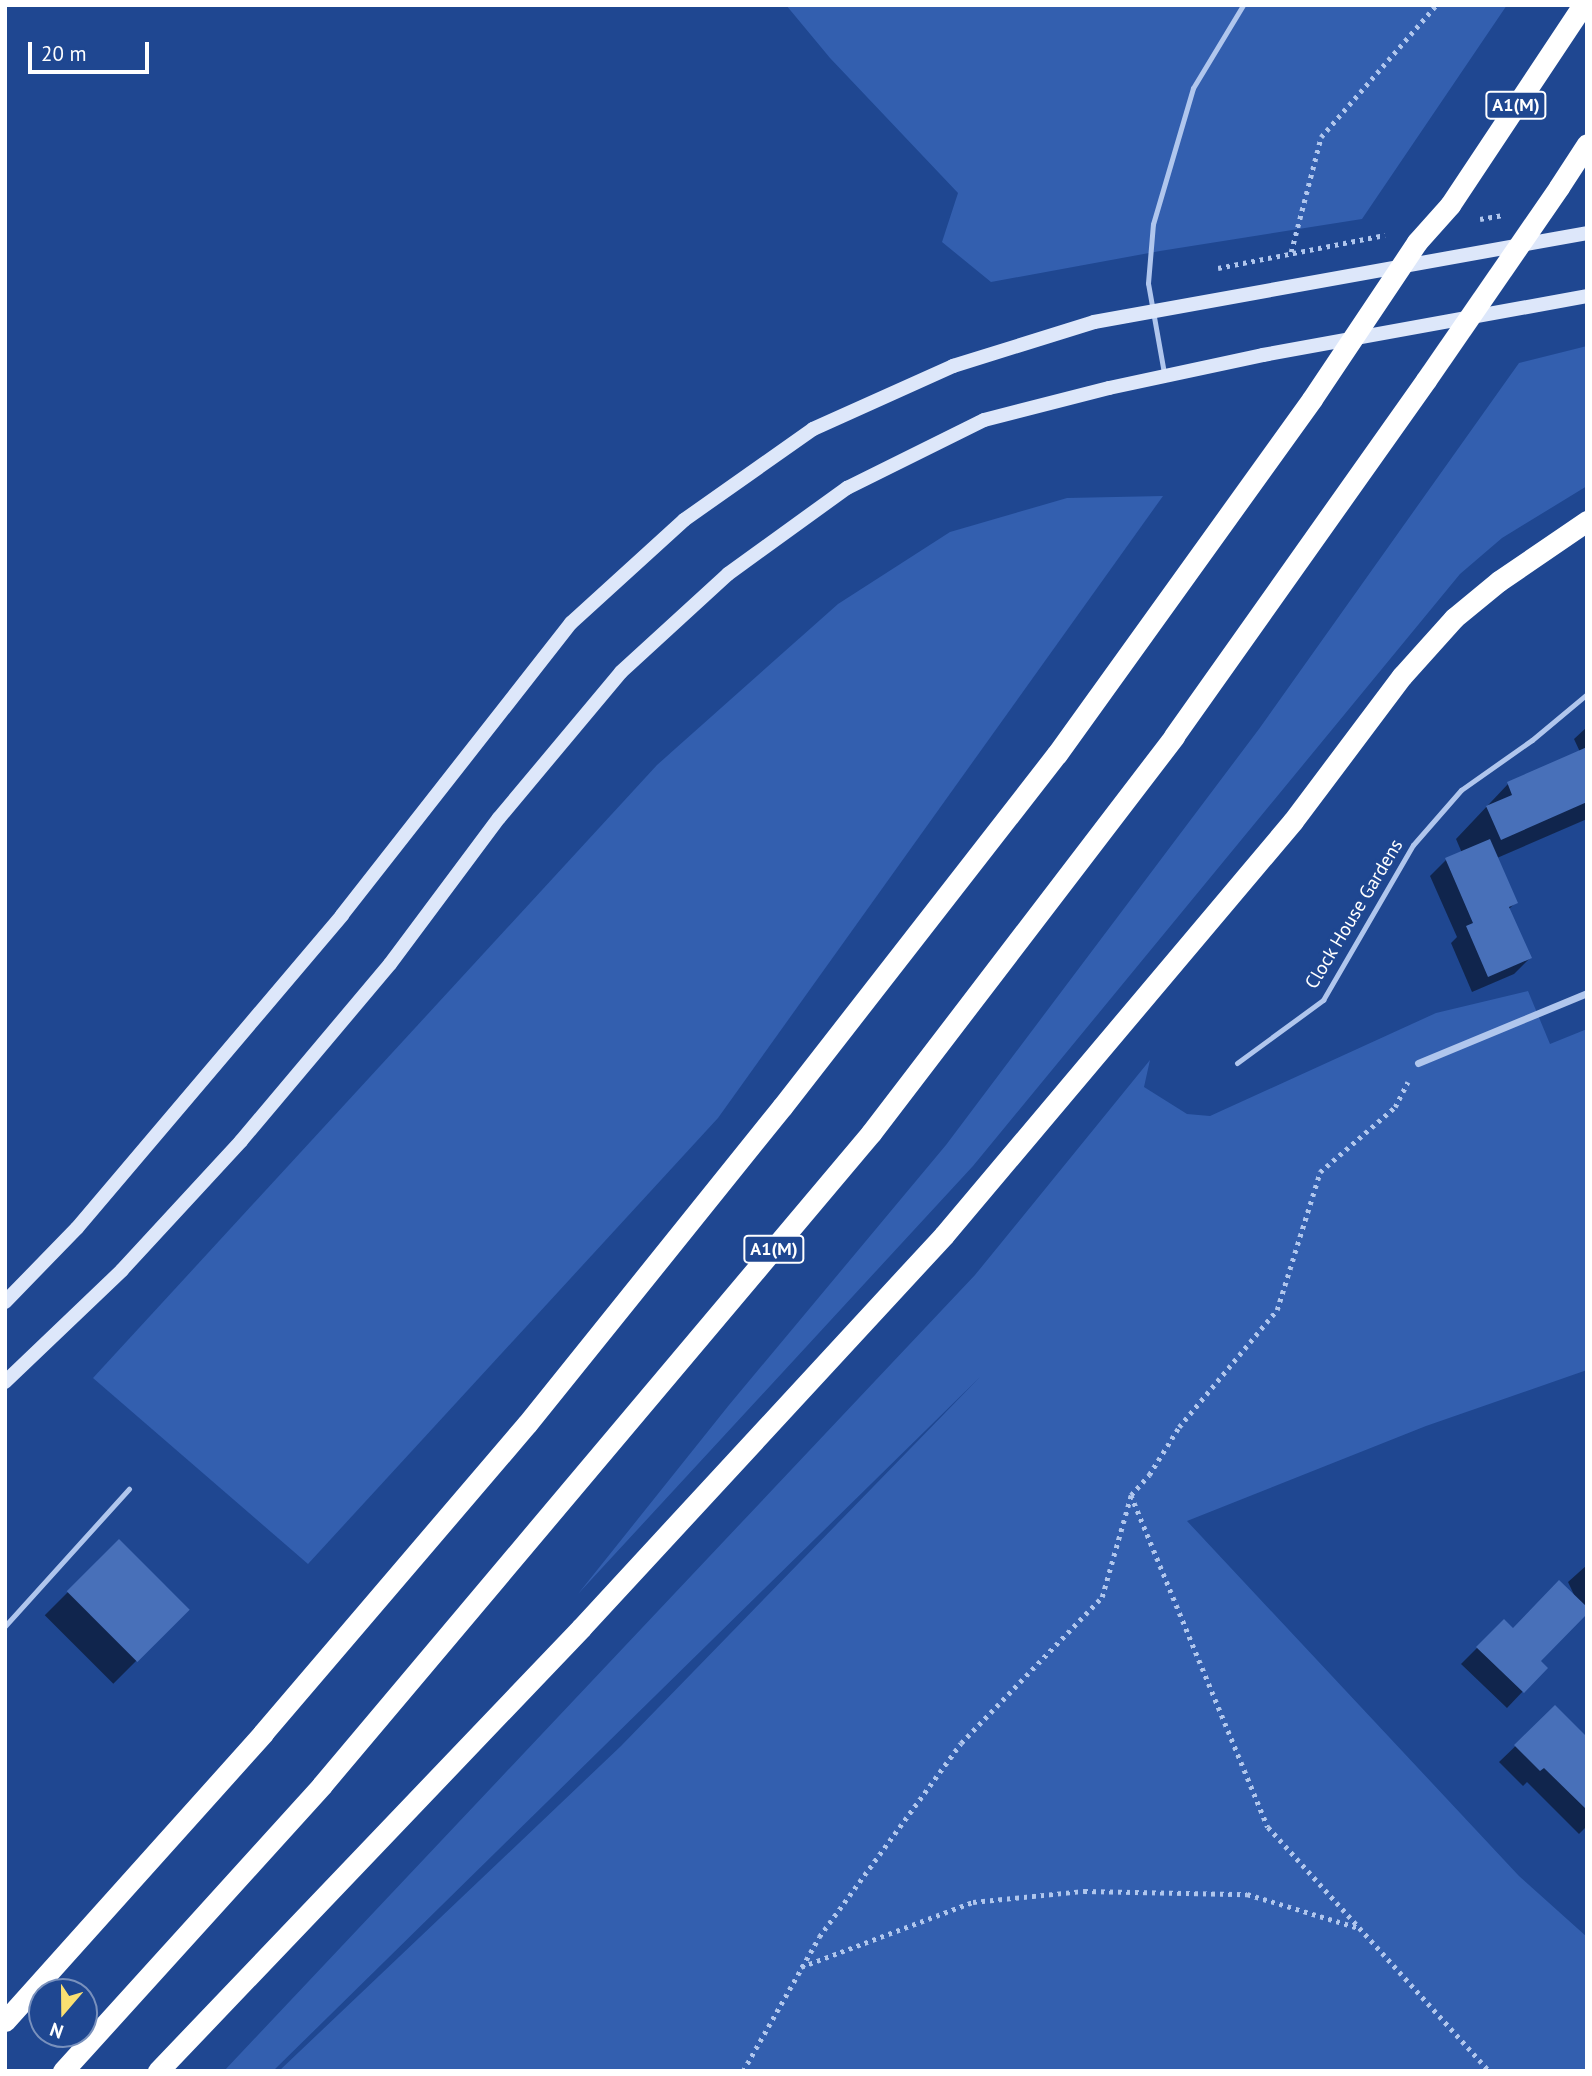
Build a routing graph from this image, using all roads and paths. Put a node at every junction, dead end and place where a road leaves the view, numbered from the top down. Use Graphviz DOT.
graph roads {
  1 [pos="1242,5"];
  2 [pos="1436,5"];
  3 [pos="1583,5"];
  4 [pos="1587,144"];
  5 [pos="1506,214"];
  6 [pos="1466,221"];
  7 [pos="1398,233"];
  8 [pos="1587,233"];
  9 [pos="1290,252"];
  10 [pos="1213,269"];
  11 [pos="1587,296"];
  12 [pos="1152,310"];
  13 [pos="1165,376"];
  14 [pos="1587,521"];
  15 [pos="1587,694"];
  16 [pos="1587,993"];
  17 [pos="1237,1063"];
  18 [pos="1419,1063"];
  19 [pos="5,1302"];
  20 [pos="5,1382"];
  21 [pos="129,1489"];
  22 [pos="1132,1495"];
  23 [pos="5,1626"];
  24 [pos="1360,1928"];
  25 [pos="801,1967"];
  26 [pos="5,2021"];
  27 [pos="63,2071"];
  28 [pos="158,2071"];
  29 [pos="743,2071"];
  30 [pos="1489,2071"];
  1 -- 12 [label="lane"];
  2 -- 9 [label="path"];
  3 -- 26 [label="highway, A1(M), bridge"];
  4 -- 27 [label="highway, A1(M), bridge"];
  5 -- 6 [label="path"];
  7 -- 9 [label="path"];
  8 -- 12 [label="main road"];
  9 -- 10 [label="path"];
  11 -- 13 [label="main road"];
  12 -- 13 [label="lane"];
  12 -- 19 [label="main road"];
  13 -- 20 [label="main road"];
  14 -- 28 [label="highway"];
  15 -- 17 [label="lane, Clock House Gardens"];
  16 -- 18 [label="street"];
  18 -- 22 [label="path"];
  21 -- 23 [label="lane"];
  22 -- 24 [label="path"];
  22 -- 25 [label="path"];
  24 -- 25 [label="path"];
  24 -- 30 [label="path"];
  25 -- 29 [label="path"];
}
